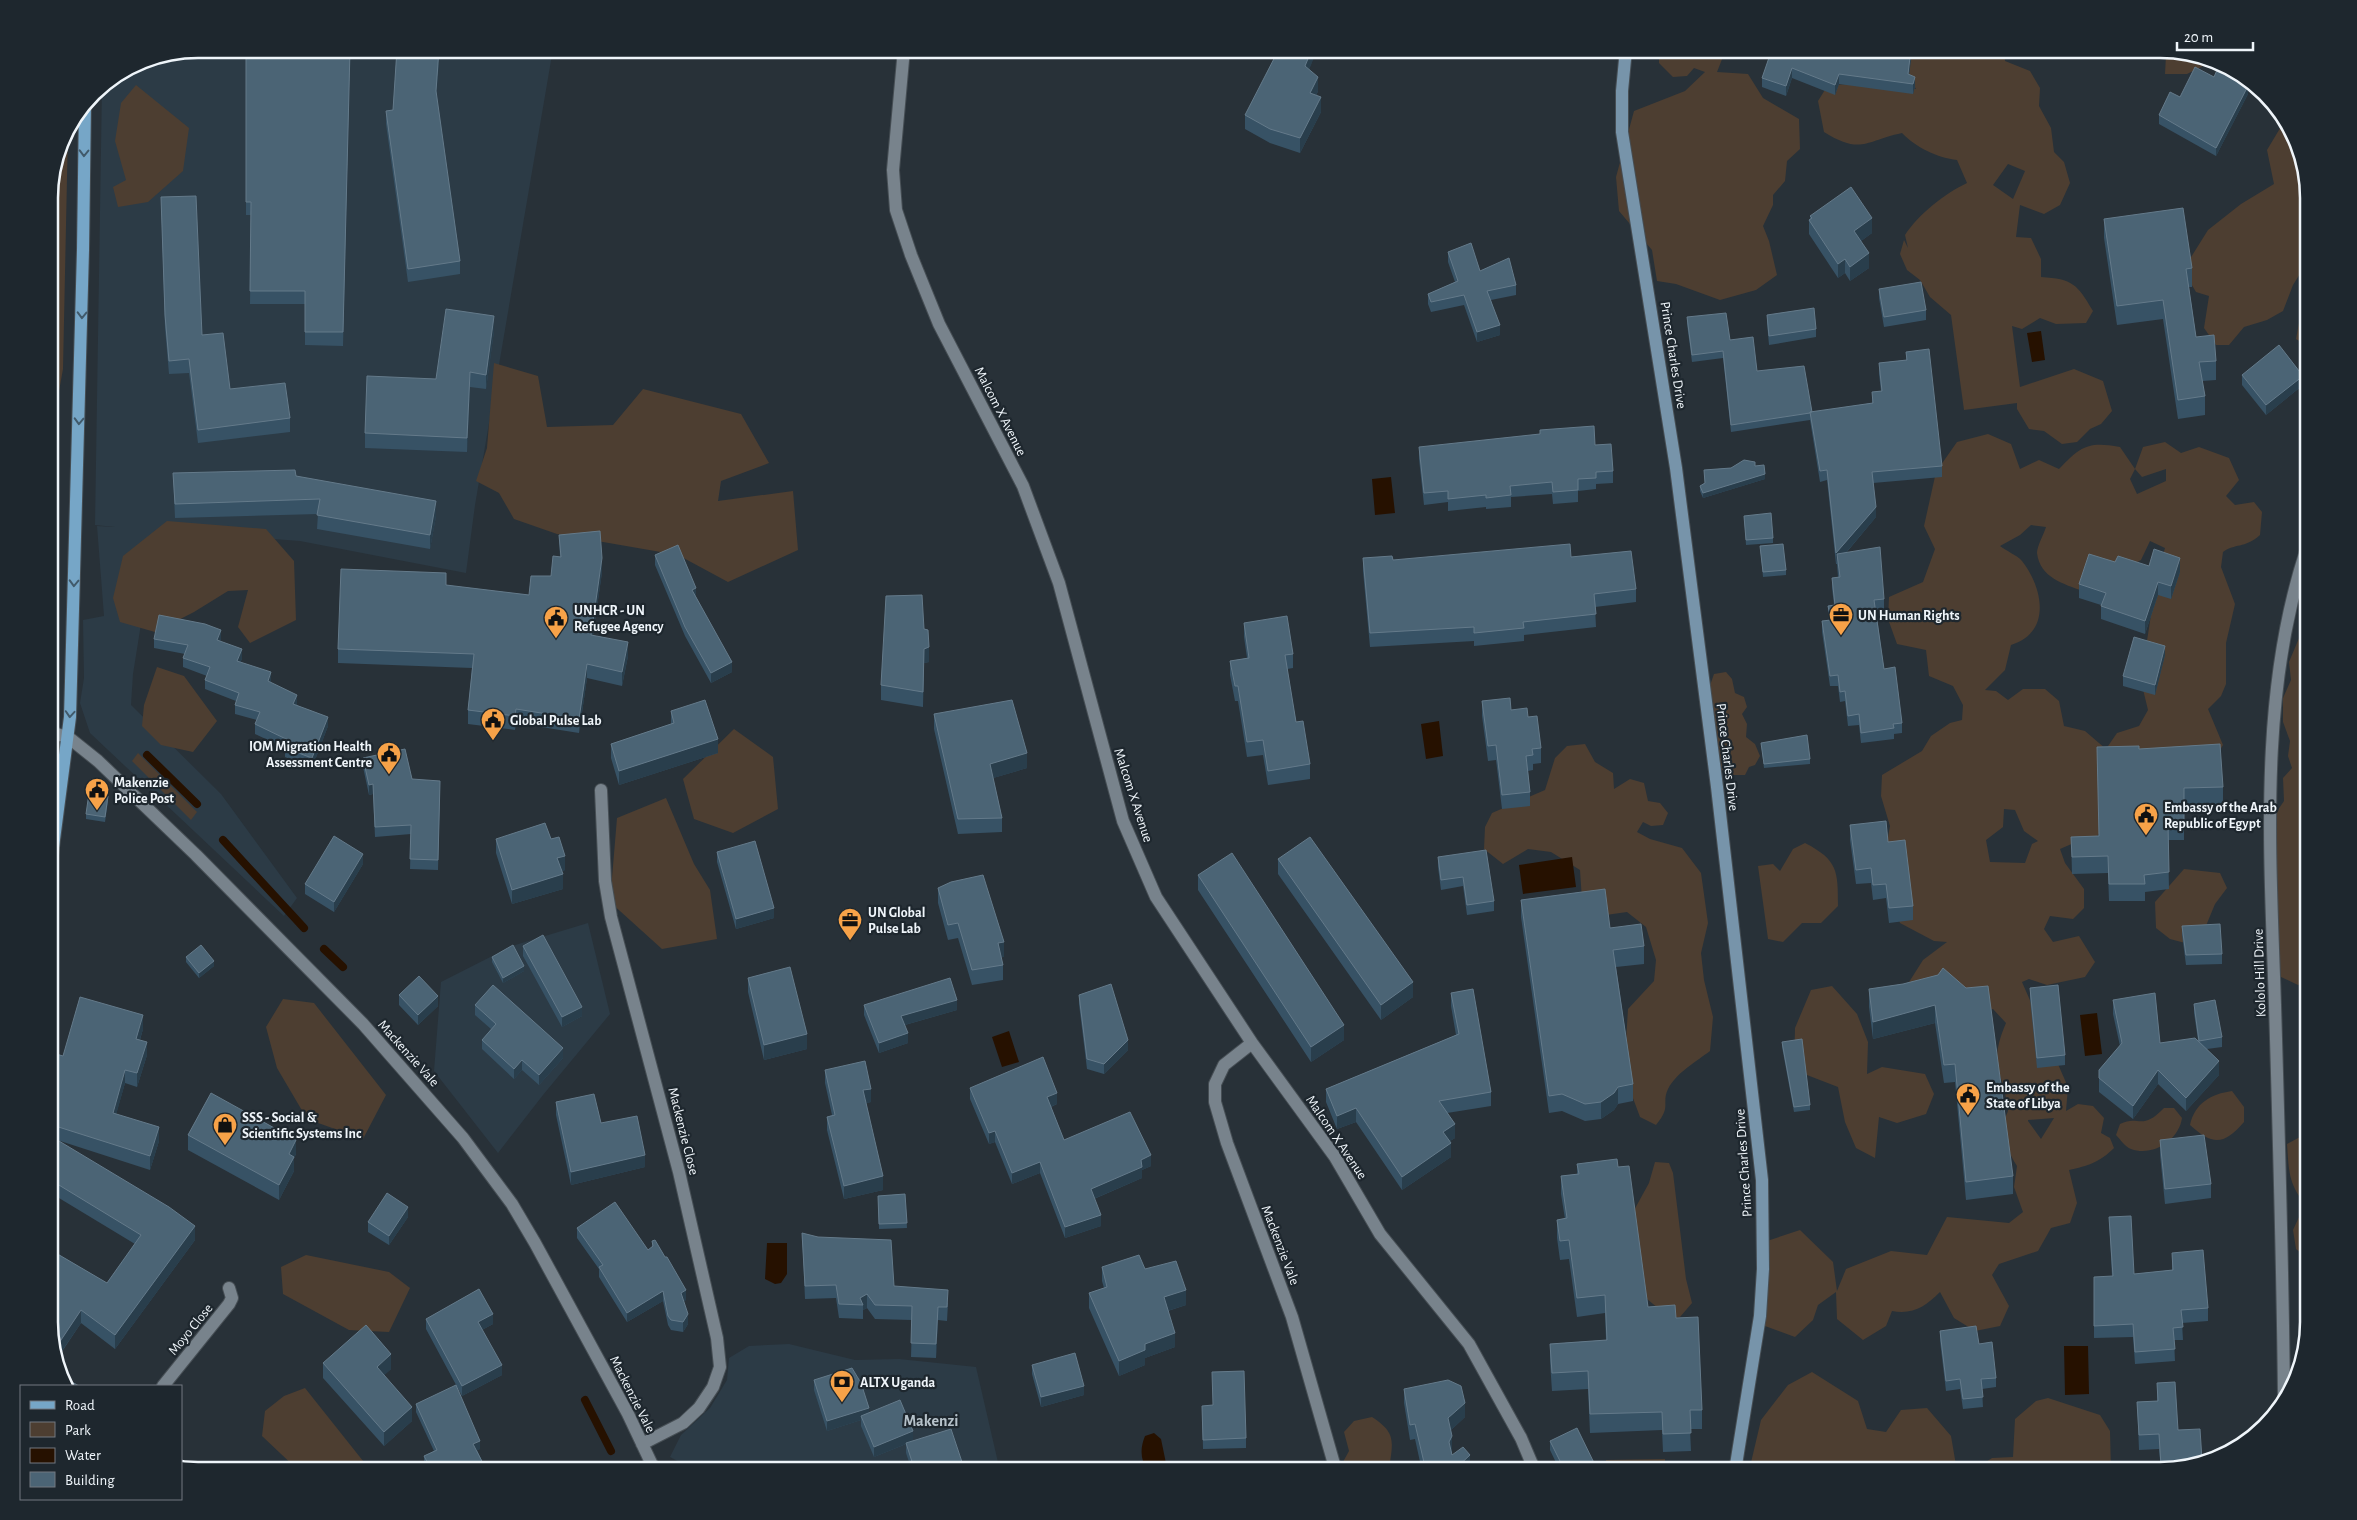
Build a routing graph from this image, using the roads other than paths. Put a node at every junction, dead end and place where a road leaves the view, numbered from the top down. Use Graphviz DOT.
graph roads {
  1 [pos="903,58"];
  2 [pos="1625,58"];
  3 [pos="85,115"];
  4 [pos="2300,570"];
  5 [pos="58,734"];
  6 [pos="68,737"];
  7 [pos="601,790"];
  8 [pos="58,811"];
  9 [pos="1252,1044"];
  10 [pos="229,1288"];
  11 [pos="164,1385"];
  12 [pos="2284,1386"];
  13 [pos="642,1444"];
  14 [pos="651,1462"];
  15 [pos="1333,1462"];
  16 [pos="1531,1462"];
  17 [pos="1736,1462"];
  1 -- 9 [label="street, Malcom X Avenue"];
  2 -- 17 [label="street, Prince Charles Drive"];
  3 -- 6 [label="main road, one-way"];
  4 -- 12 [label="street, Kololo Hill Drive"];
  5 -- 6 [label="street, Mackenzie Vale"];
  6 -- 8 [label="main road"];
  6 -- 13 [label="street, Mackenzie Vale"];
  7 -- 13 [label="street, Mackenzie Close"];
  9 -- 15 [label="street, Mackenzie Vale"];
  9 -- 16 [label="street, Malcom X Avenue"];
  10 -- 11 [label="street, Moyo Close"];
  13 -- 14 [label="street, Mackenzie Vale"];
}
